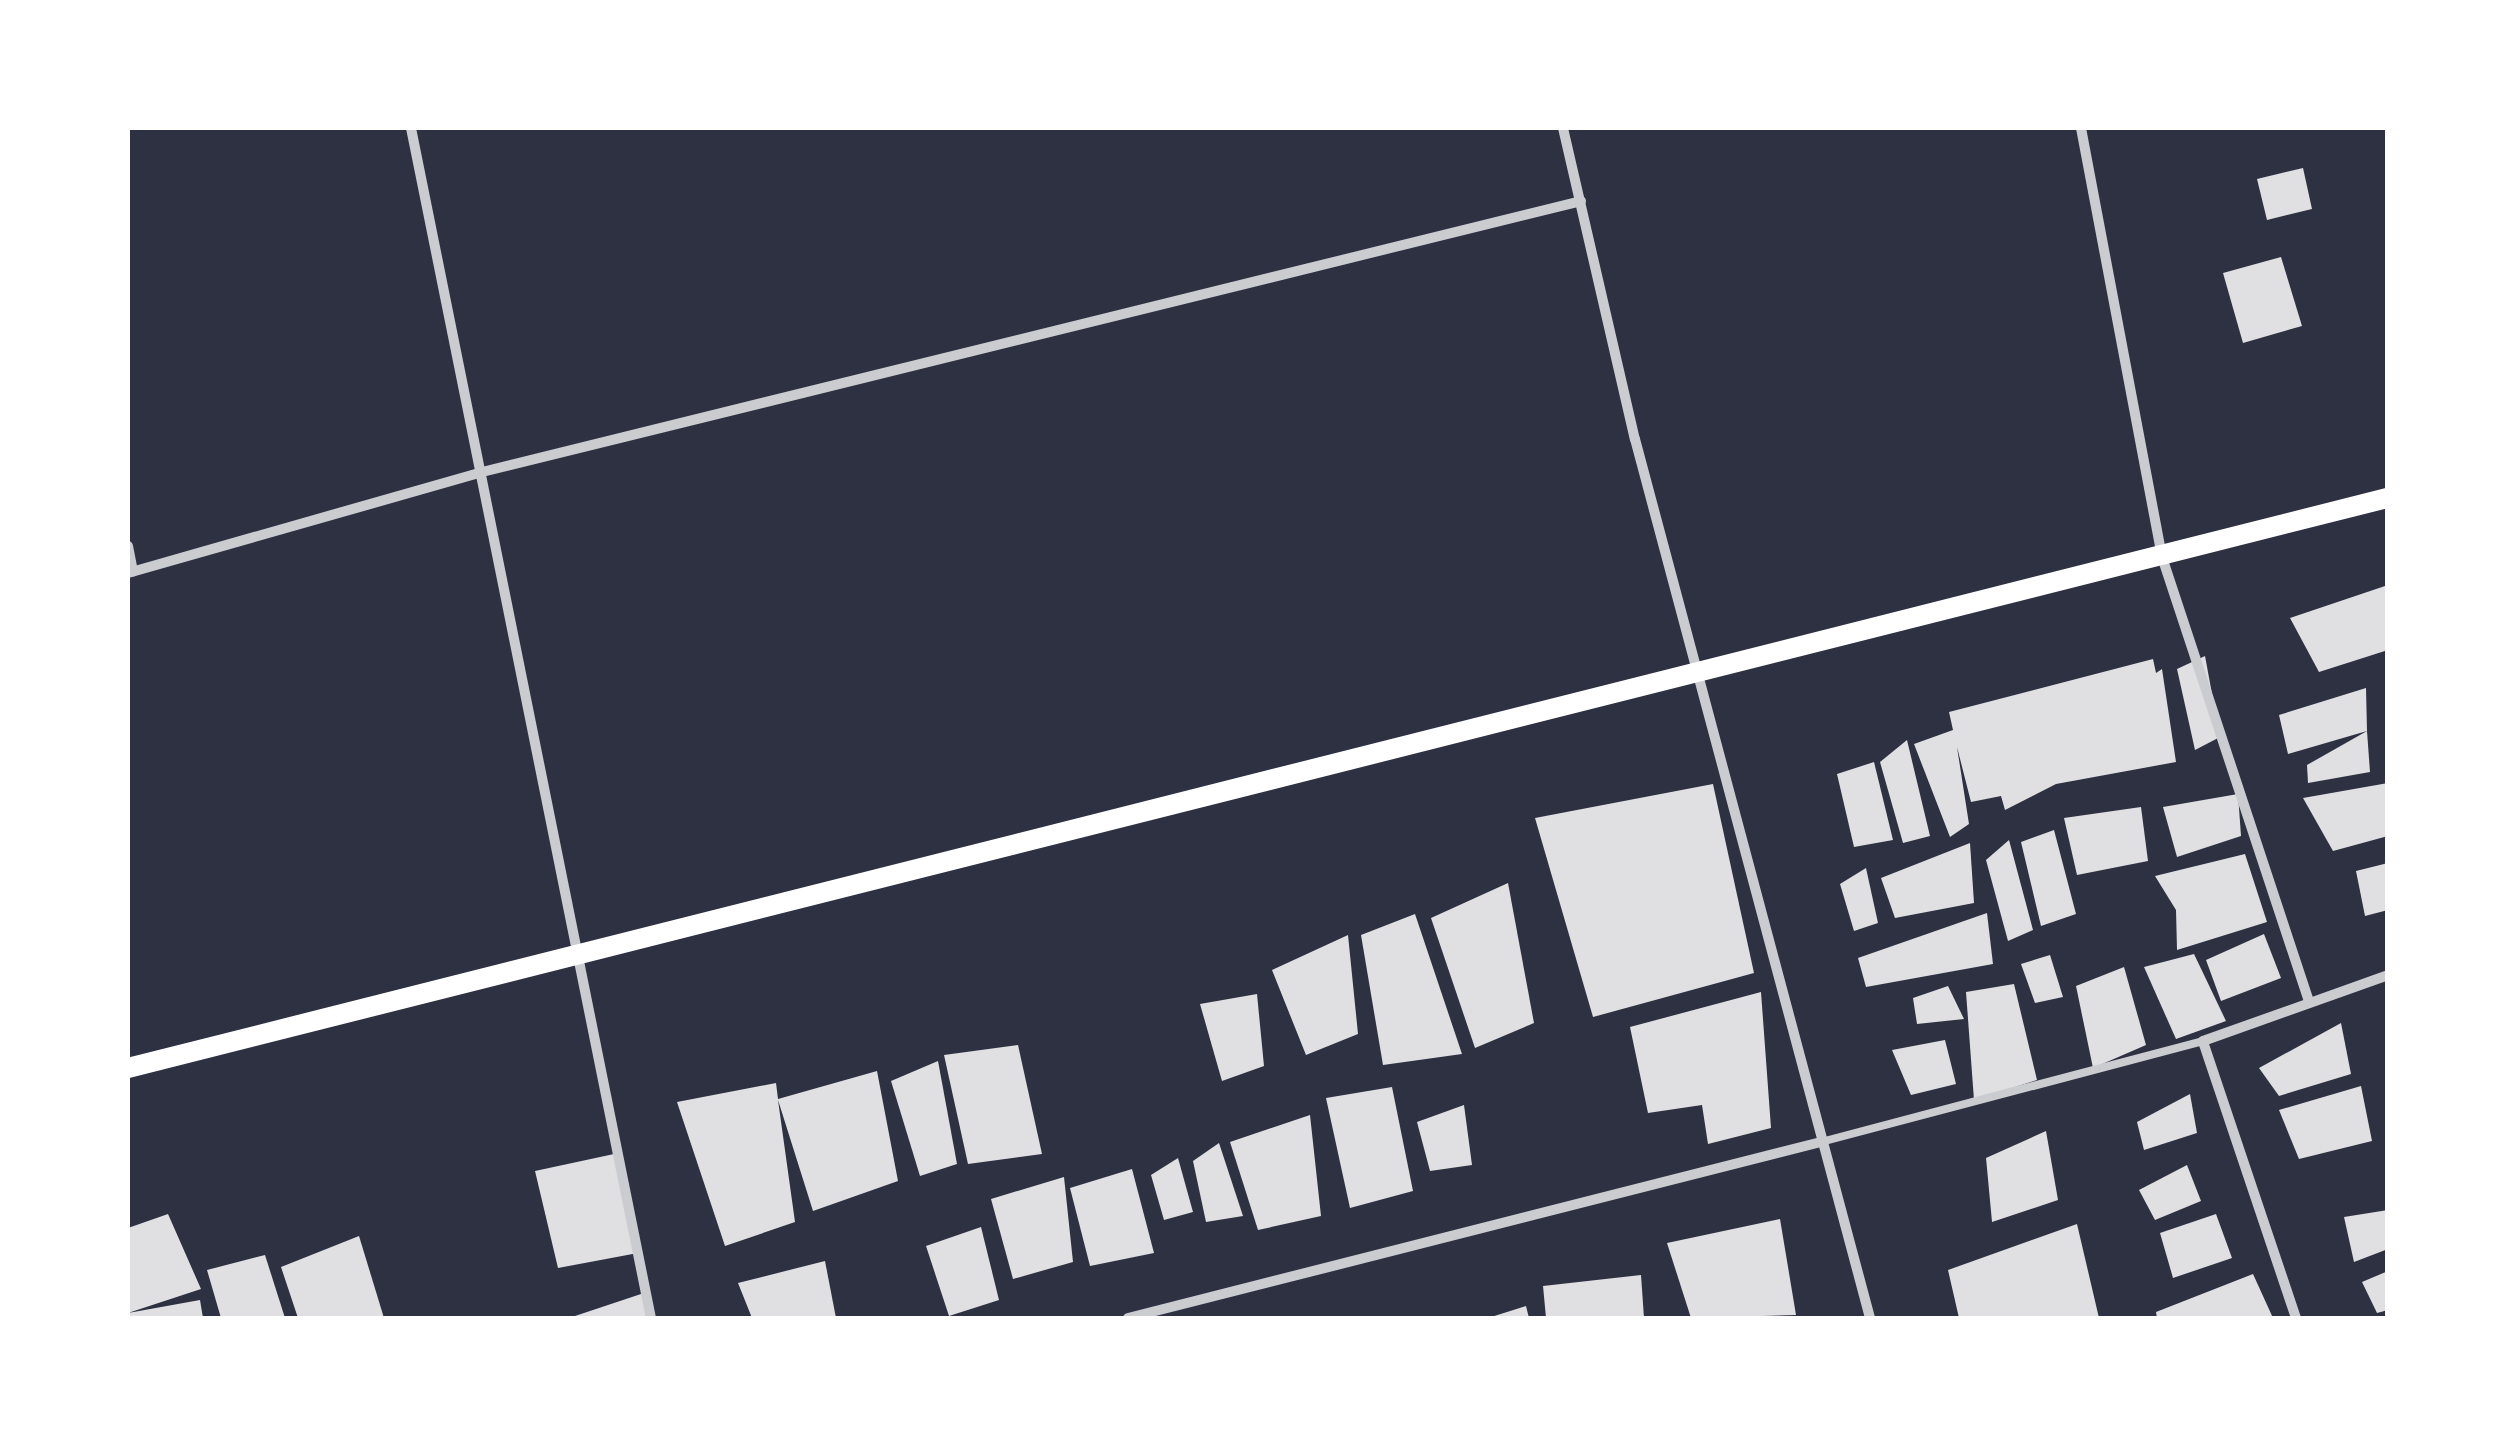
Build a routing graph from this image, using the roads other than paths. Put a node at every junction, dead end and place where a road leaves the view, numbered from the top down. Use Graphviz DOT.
graph roads {
  1 [pos="411,128"];
  2 [pos="1563,128"];
  3 [pos="2081,128"];
  4 [pos="1581,201"];
  5 [pos="478,473"];
  6 [pos="2388,498"];
  7 [pos="128,546"];
  8 [pos="2162,558"];
  9 [pos="130,572"];
  10 [pos="1701,673"];
  11 [pos="573,957"];
  12 [pos="2388,975"];
  13 [pos="2309,1002"];
  14 [pos="2204,1042"];
  15 [pos="128,1068"];
  16 [pos="1821,1142"];
  17 [pos="650,1318"];
  18 [pos="1128,1318"];
  19 [pos="1870,1318"];
  20 [pos="2296,1318"];
  1 -- 5 [label="street"];
  2 -- 4 [label="street"];
  3 -- 8 [label="street"];
  4 -- 5 [label="street"];
  4 -- 10 [label="street"];
  5 -- 9 [label="street"];
  5 -- 11 [label="street"];
  6 -- 8 [label="main road"];
  7 -- 9 [label="street"];
  8 -- 10 [label="main road"];
  8 -- 13 [label="street"];
  10 -- 11 [label="main road"];
  10 -- 16 [label="street"];
  11 -- 15 [label="main road"];
  11 -- 17 [label="street"];
  12 -- 13 [label="street"];
  13 -- 14 [label="street"];
  14 -- 16 [label="lane"];
  14 -- 20 [label="street"];
  16 -- 18 [label="street"];
  16 -- 19 [label="street"];
}
